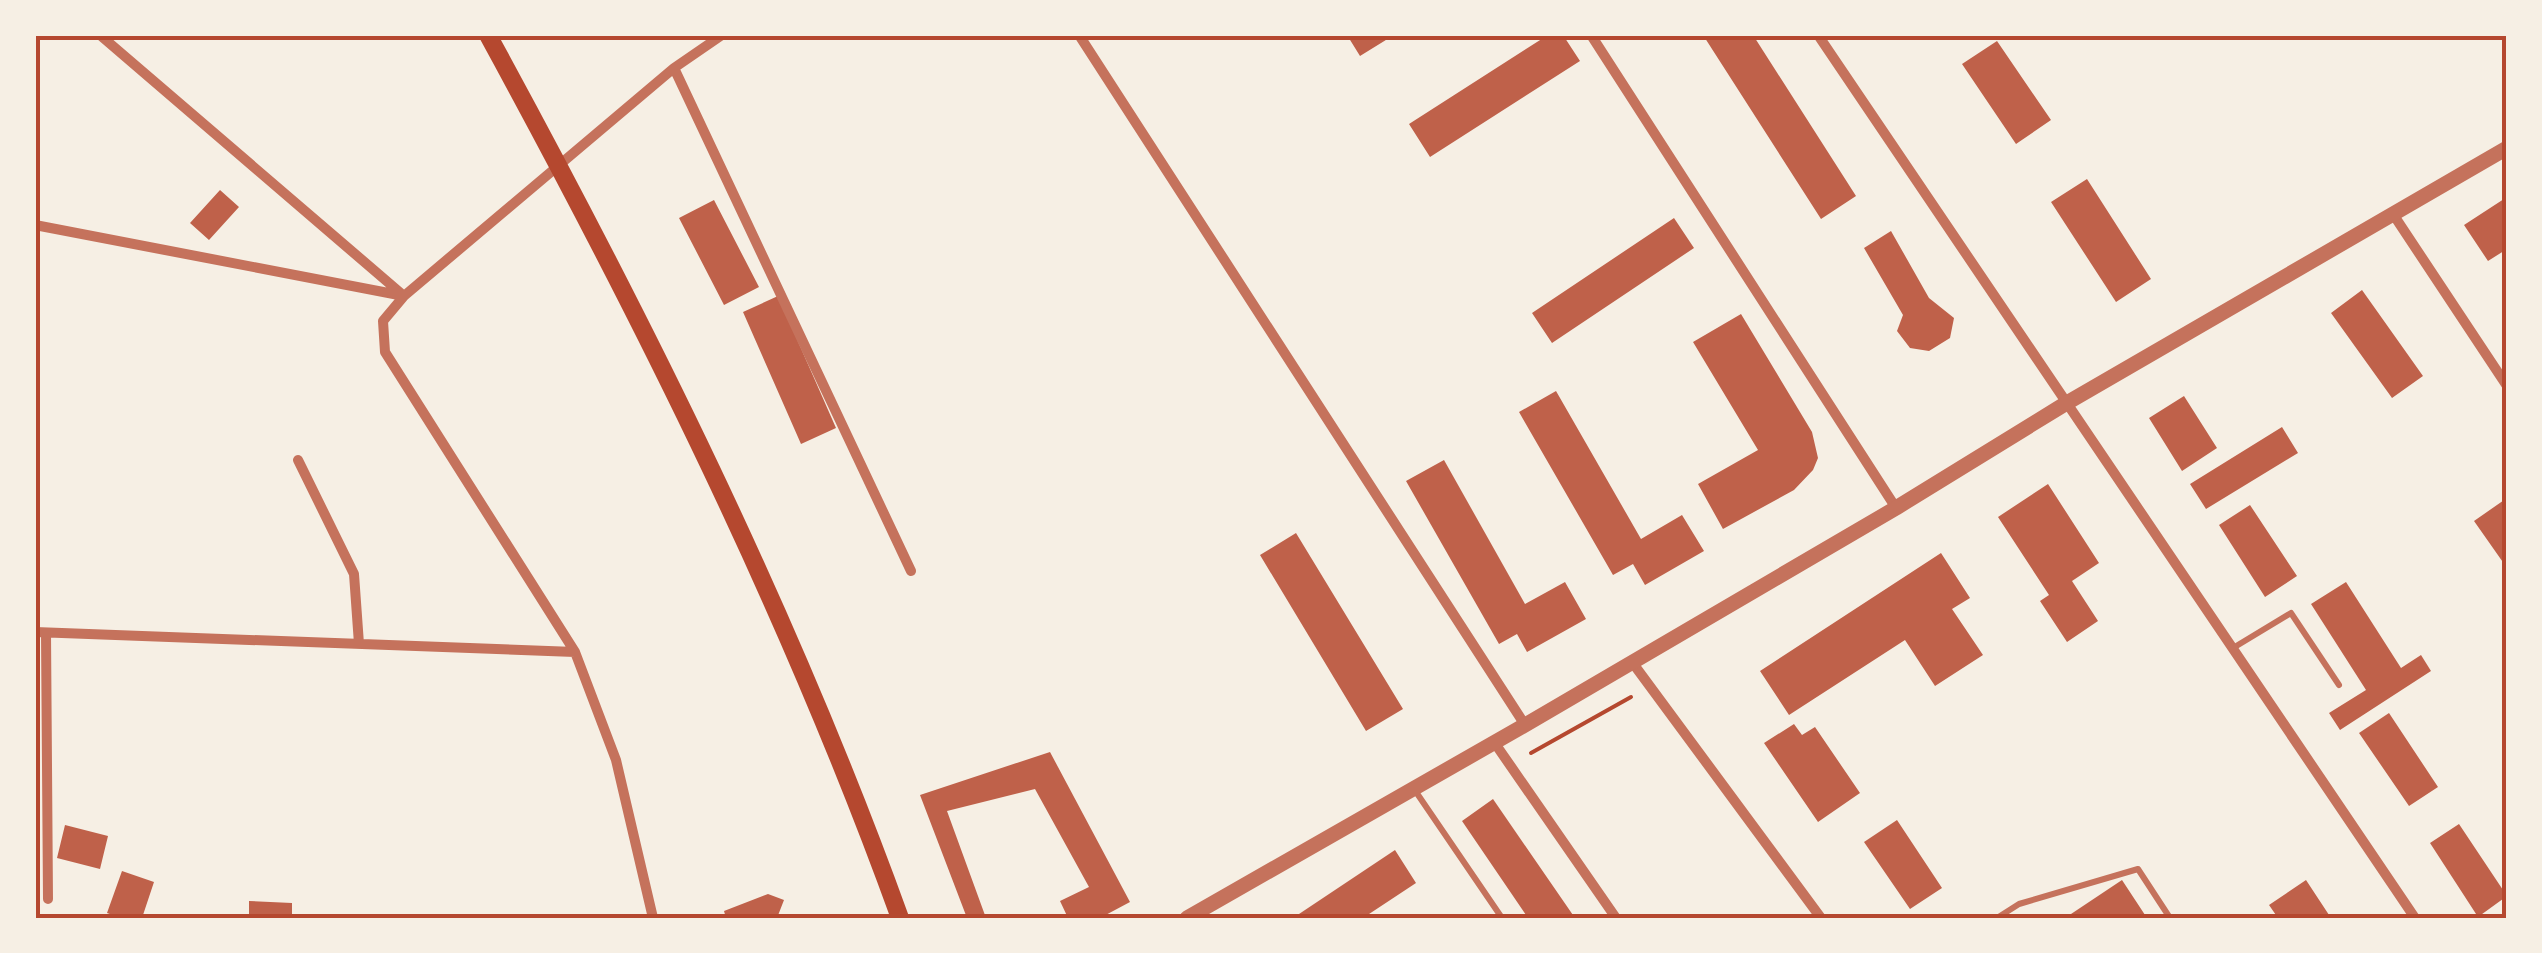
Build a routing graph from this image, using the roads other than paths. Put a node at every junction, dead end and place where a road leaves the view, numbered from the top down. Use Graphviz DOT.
graph roads {
  1 [pos="100,35"];
  2 [pos="488,35"];
  3 [pos="722,35"];
  4 [pos="1079,35"];
  5 [pos="1592,35"];
  6 [pos="1818,35"];
  7 [pos="674,68"];
  8 [pos="2507,148"];
  9 [pos="560,167"];
  10 [pos="2393,214"];
  11 [pos="35,225"];
  12 [pos="404,296"];
  13 [pos="2507,386"];
  14 [pos="2065,404"];
  15 [pos="298,460"];
  16 [pos="1896,508"];
  17 [pos="911,571"];
  18 [pos="40,632"];
  19 [pos="359,644"];
  20 [pos="2232,649"];
  21 [pos="574,652"];
  22 [pos="1632,662"];
  23 [pos="2339,684"];
  24 [pos="1525,725"];
  25 [pos="1494,742"];
  26 [pos="1414,788"];
  27 [pos="48,899"];
  28 [pos="653,918"];
  29 [pos="900,918"];
  30 [pos="1187,918"];
  31 [pos="1502,918"];
  32 [pos="1616,918"];
  33 [pos="1821,918"];
  34 [pos="1997,918"];
  35 [pos="2170,918"];
  36 [pos="2415,918"];
  1 -- 12 [label="street"];
  2 -- 9 [label="main road"];
  3 -- 7 [label="street"];
  4 -- 24 [label="street"];
  5 -- 16 [label="street"];
  6 -- 14 [label="street"];
  7 -- 9 [label="street"];
  7 -- 17 [label="street"];
  8 -- 10 [label="street"];
  9 -- 12 [label="street"];
  9 -- 29 [label="main road"];
  10 -- 13 [label="street"];
  10 -- 14 [label="street"];
  11 -- 12 [label="street"];
  12 -- 21 [label="street"];
  14 -- 16 [label="street"];
  14 -- 20 [label="street"];
  15 -- 19 [label="street"];
  16 -- 22 [label="street"];
  18 -- 19 [label="street"];
  18 -- 27 [label="street"];
  19 -- 21 [label="street"];
  20 -- 23 [label="lane"];
  20 -- 36 [label="street"];
  21 -- 28 [label="street"];
  22 -- 24 [label="street"];
  22 -- 33 [label="street"];
  24 -- 25 [label="street"];
  25 -- 26 [label="street"];
  25 -- 32 [label="street"];
  26 -- 30 [label="street"];
  26 -- 31 [label="lane"];
  34 -- 35 [label="lane"];
}
